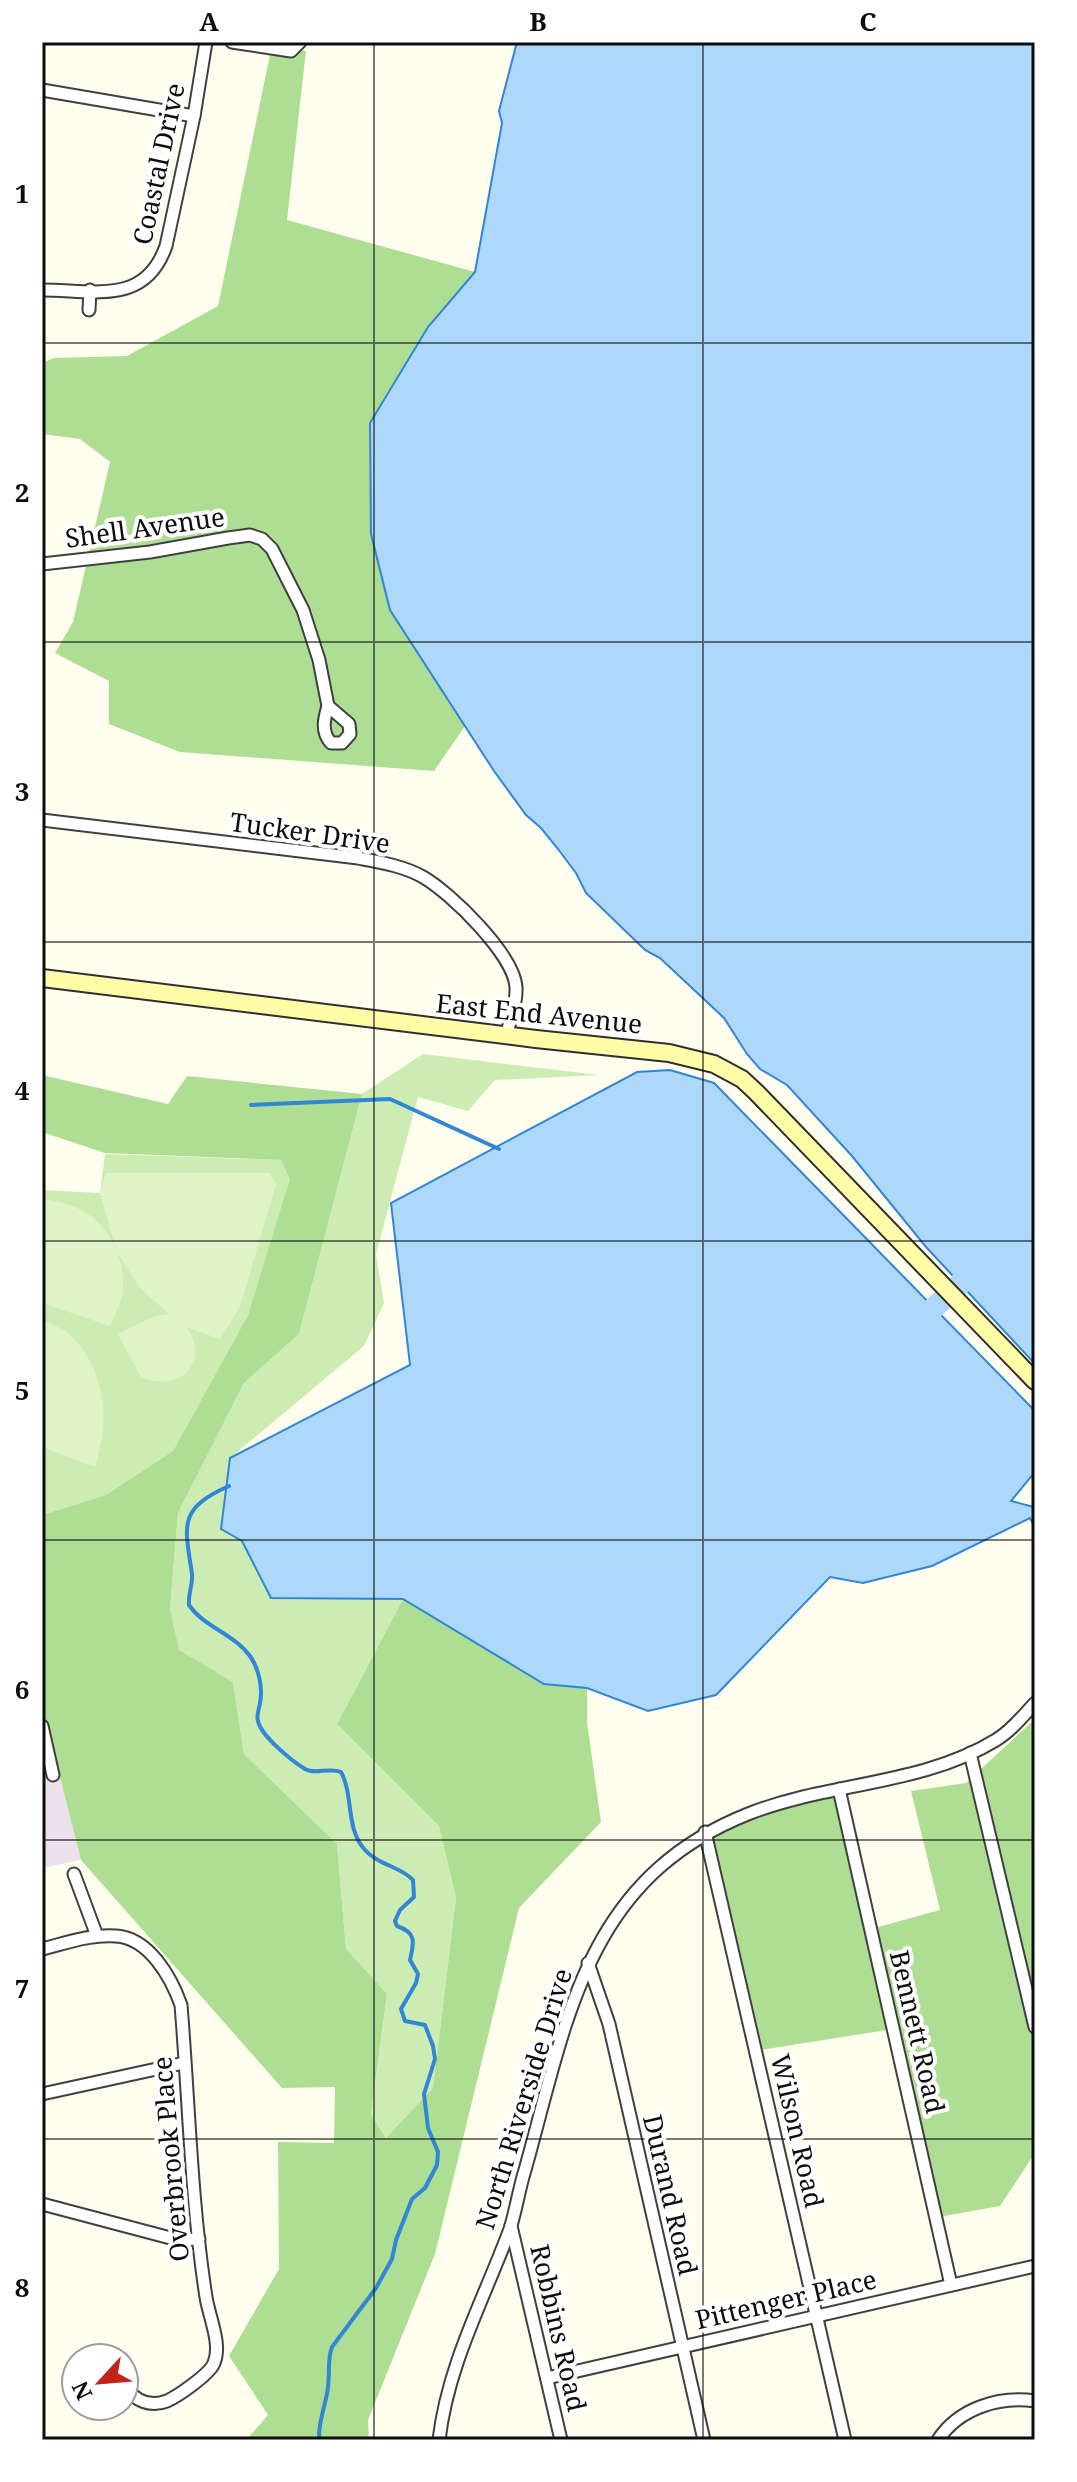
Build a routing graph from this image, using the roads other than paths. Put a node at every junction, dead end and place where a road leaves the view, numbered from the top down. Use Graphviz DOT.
graph roads {
  1 [pos="206,42"];
  2 [pos="232,42"];
  3 [pos="296,46"];
  4 [pos="42,90"];
  5 [pos="194,116"];
  6 [pos="42,290"];
  7 [pos="90,290"];
  8 [pos="89,310"];
  9 [pos="42,564"];
  10 [pos="328,706"];
  11 [pos="42,820"];
  12 [pos="42,978"];
  13 [pos="506,1036"];
  14 [pos="1035,1381"];
  15 [pos="1035,1703"];
  16 [pos="42,1726"];
  17 [pos="970,1753"];
  18 [pos="53,1775"];
  19 [pos="839,1789"];
  20 [pos="705,1832"];
  21 [pos="74,1874"];
  22 [pos="97,1936"];
  23 [pos="42,1949"];
  24 [pos="588,1962"];
  25 [pos="1035,2027"];
  26 [pos="184,2063"];
  27 [pos="42,2094"];
  28 [pos="42,2204"];
  29 [pos="511,2226"];
  30 [pos="199,2239"];
  31 [pos="1035,2266"];
  32 [pos="951,2285"];
  33 [pos="817,2316"];
  34 [pos="682,2346"];
  35 [pos="547,2378"];
  36 [pos="1035,2401"];
  37 [pos="140,2402"];
  38 [pos="439,2440"];
  39 [pos="561,2440"];
  40 [pos="704,2440"];
  41 [pos="845,2440"];
  42 [pos="938,2440"];
  1 -- 5 [label="street, Coastal Drive"];
  2 -- 3 [label="street"];
  4 -- 5 [label="street"];
  5 -- 7 [label="street, Coastal Drive"];
  6 -- 7 [label="street, Coastal Drive"];
  7 -- 8 [label="street"];
  9 -- 10 [label="street, Shell Avenue"];
  11 -- 13 [label="street, Tucker Drive"];
  12 -- 13 [label="street, East End Avenue"];
  13 -- 14 [label="street, East End Avenue"];
  15 -- 17 [label="street, North Riverside Drive"];
  16 -- 18 [label="street"];
  17 -- 19 [label="street, North Riverside Drive"];
  17 -- 25 [label="street"];
  19 -- 20 [label="street, North Riverside Drive"];
  19 -- 32 [label="street, Bennett Road"];
  20 -- 24 [label="street, North Riverside Drive"];
  20 -- 33 [label="street, Wilson Road"];
  21 -- 22 [label="street"];
  22 -- 23 [label="street"];
  22 -- 26 [label="street, Overbrook Place"];
  24 -- 29 [label="street, North Riverside Drive"];
  24 -- 34 [label="street, Durand Road"];
  26 -- 27 [label="street"];
  26 -- 30 [label="street, Overbrook Place"];
  28 -- 30 [label="street"];
  29 -- 35 [label="street, Robbins Road"];
  29 -- 38 [label="street, North Riverside Drive"];
  30 -- 37 [label="street, Overbrook Place"];
  31 -- 32 [label="street, Pittenger Place"];
  32 -- 33 [label="street, Pittenger Place"];
  33 -- 34 [label="street, Pittenger Place"];
  33 -- 41 [label="street, Wilson Road"];
  34 -- 35 [label="street, Pittenger Place"];
  34 -- 40 [label="street, Durand Road"];
  35 -- 39 [label="street, Robbins Road"];
  36 -- 42 [label="street"];
}
